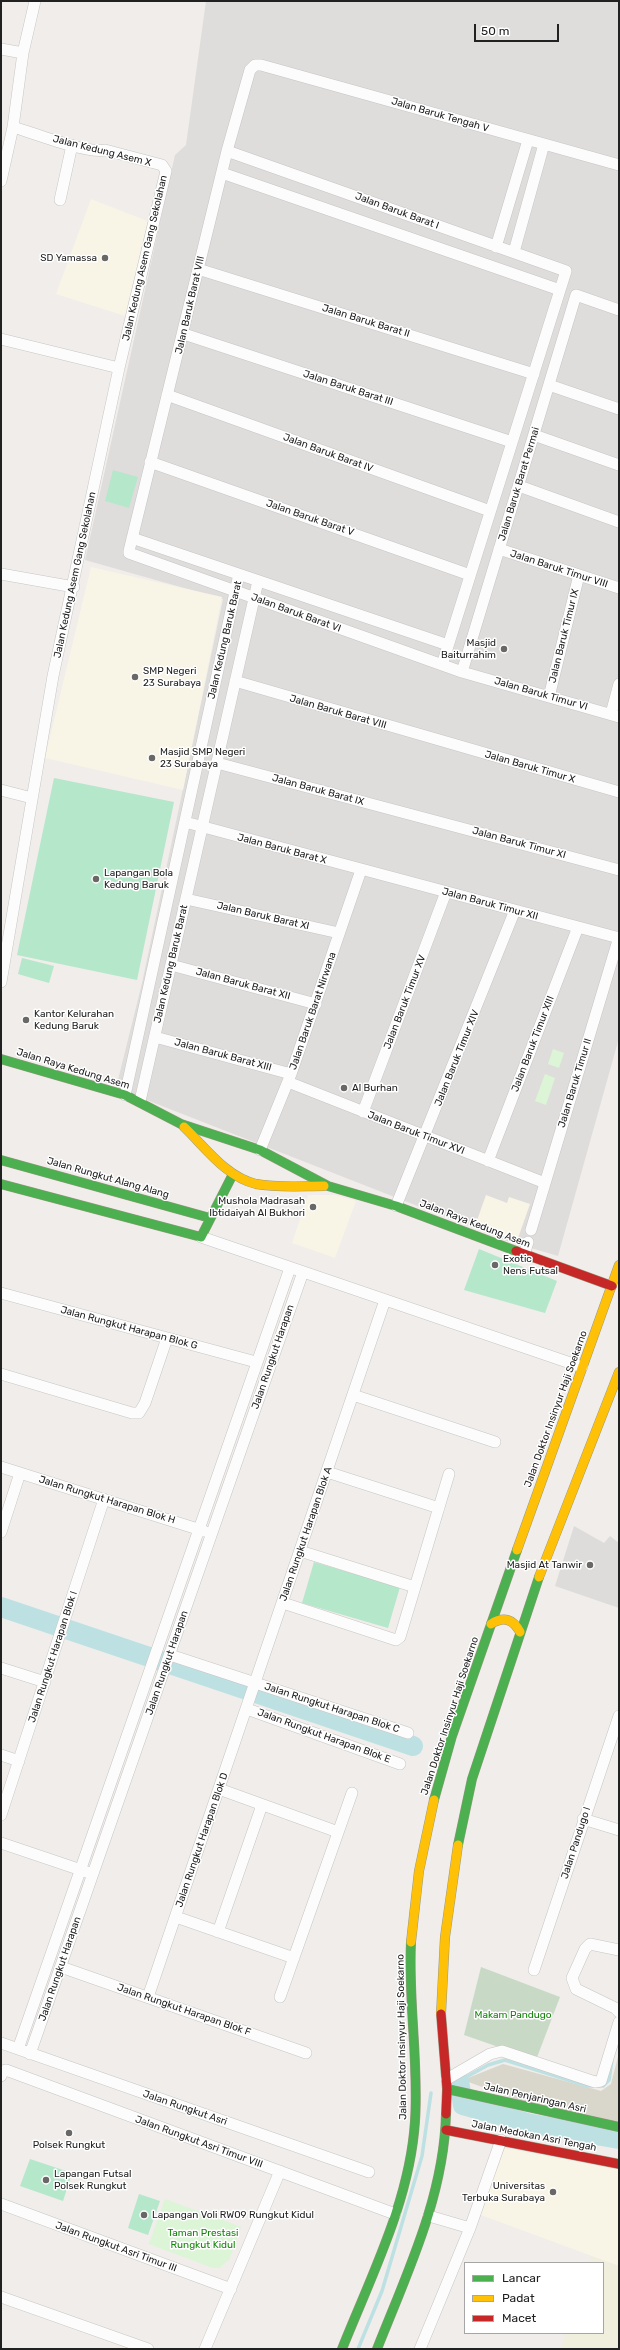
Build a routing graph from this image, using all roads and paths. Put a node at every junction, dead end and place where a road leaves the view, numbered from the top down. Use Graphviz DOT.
graph roads {
  1 [pos="35,1"];
  2 [pos="1,49"];
  3 [pos="23,53"];
  4 [pos="261,64"];
  5 [pos="14,127"];
  6 [pos="528,140"];
  7 [pos="544,144"];
  8 [pos="72,145"];
  9 [pos="227,151"];
  10 [pos="619,165"];
  11 [pos="166,170"];
  12 [pos="222,173"];
  13 [pos="1,181"];
  14 [pos="60,200"];
  15 [pos="496,246"];
  16 [pos="514,252"];
  17 [pos="198,269"];
  18 [pos="566,271"];
  19 [pos="560,290"];
  20 [pos="619,310"];
  21 [pos="184,334"];
  22 [pos="1,339"];
  23 [pos="119,368"];
  24 [pos="534,374"];
  25 [pos="549,386"];
  26 [pos="167,395"];
  27 [pos="619,410"];
  28 [pos="534,435"];
  29 [pos="512,442"];
  30 [pos="150,462"];
  31 [pos="619,464"];
  32 [pos="519,486"];
  33 [pos="490,511"];
  34 [pos="619,522"];
  35 [pos="132,538"];
  36 [pos="500,549"];
  37 [pos="129,553"];
  38 [pos="1,574"];
  39 [pos="239,574"];
  40 [pos="470,574"];
  41 [pos="579,575"];
  42 [pos="258,581"];
  43 [pos="74,587"];
  44 [pos="619,588"];
  45 [pos="236,591"];
  46 [pos="255,598"];
  47 [pos="448,645"];
  48 [pos="442,665"];
  49 [pos="462,672"];
  50 [pos="235,681"];
  51 [pos="619,684"];
  52 [pos="549,697"];
  53 [pos="615,716"];
  54 [pos="441,742"];
  55 [pos="217,763"];
  56 [pos="1,790"];
  57 [pos="619,792"];
  58 [pos="32,798"];
  59 [pos="420,816"];
  60 [pos="185,822"];
  61 [pos="202,828"];
  62 [pos="361,870"];
  63 [pos="619,870"];
  64 [pos="446,892"];
  65 [pos="186,899"];
  66 [pos="515,910"];
  67 [pos="578,927"];
  68 [pos="5,933"];
  69 [pos="339,933"];
  70 [pos="619,938"];
  71 [pos="171,965"];
  72 [pos="1,982"];
  73 [pos="316,1004"];
  74 [pos="154,1037"];
  75 [pos="1,1059"];
  76 [pos="290,1078"];
  77 [pos="125,1095"];
  78 [pos="140,1101"];
  79 [pos="363,1112"];
  80 [pos="181,1124"];
  81 [pos="426,1136"];
  82 [pos="260,1150"];
  83 [pos="1,1160"];
  84 [pos="488,1161"];
  85 [pos="233,1174"];
  86 [pos="545,1183"];
  87 [pos="1,1184"];
  88 [pos="328,1186"];
  89 [pos="396,1206"];
  90 [pos="210,1218"];
  91 [pos="531,1230"];
  92 [pos="200,1237"];
  93 [pos="528,1242"];
  94 [pos="524,1254"];
  95 [pos="619,1265"];
  96 [pos="290,1268"];
  97 [pos="303,1272"];
  98 [pos="612,1286"];
  99 [pos="1,1293"];
  100 [pos="385,1300"];
  101 [pos="167,1338"];
  102 [pos="256,1362"];
  103 [pos="582,1368"];
  104 [pos="619,1372"];
  105 [pos="1,1374"];
  106 [pos="353,1395"];
  107 [pos="495,1442"];
  108 [pos="1,1467"];
  109 [pos="327,1472"];
  110 [pos="20,1473"];
  111 [pos="449,1474"];
  112 [pos="104,1499"];
  113 [pos="439,1508"];
  114 [pos="198,1529"];
  115 [pos="1,1532"];
  116 [pos="212,1533"];
  117 [pos="300,1551"];
  118 [pos="415,1587"];
  119 [pos="534,1588"];
  120 [pos="524,1594"];
  121 [pos="283,1603"];
  122 [pos="491,1624"];
  123 [pos="520,1632"];
  124 [pos="170,1657"];
  125 [pos="1,1668"];
  126 [pos="45,1682"];
  127 [pos="255,1686"];
  128 [pos="248,1705"];
  129 [pos="619,1716"];
  130 [pos="408,1733"];
  131 [pos="1,1755"];
  132 [pos="19,1761"];
  133 [pos="400,1764"];
  134 [pos="219,1789"];
  135 [pos="352,1793"];
  136 [pos="262,1805"];
  137 [pos="1,1815"];
  138 [pos="583,1819"];
  139 [pos="619,1830"];
  140 [pos="338,1832"];
  141 [pos="1,1843"];
  142 [pos="80,1870"];
  143 [pos="94,1874"];
  144 [pos="176,1917"];
  145 [pos="218,1932"];
  146 [pos="619,1950"];
  147 [pos="294,1958"];
  148 [pos="61,1967"];
  149 [pos="534,1970"];
  150 [pos="148,1997"];
  151 [pos="280,1997"];
  152 [pos="619,2012"];
  153 [pos="619,2022"];
  154 [pos="1,2043"];
  155 [pos="18,2049"];
  156 [pos="306,2053"];
  157 [pos="30,2054"];
  158 [pos="3,2073"];
  159 [pos="450,2086"];
  160 [pos="619,2128"];
  161 [pos="446,2130"];
  162 [pos="501,2140"];
  163 [pos="619,2164"];
  164 [pos="280,2171"];
  165 [pos="369,2172"];
  166 [pos="1,2204"];
  167 [pos="395,2214"];
  168 [pos="429,2216"];
  169 [pos="470,2228"];
  170 [pos="230,2289"];
  171 [pos="1,2297"];
  172 [pos="148,2349"];
  173 [pos="205,2349"];
  174 [pos="342,2349"];
  175 [pos="377,2349"];
  176 [pos="420,2349"];
  1 -- 3 [label="street"];
  2 -- 3 [label="street"];
  3 -- 5 [label="street"];
  4 -- 6 [label="street, Jalan Baruk Tengah V"];
  4 -- 9 [label="street, Jalan Baruk Barat VIII"];
  5 -- 8 [label="street, Jalan Kedung Asem X"];
  5 -- 13 [label="street"];
  6 -- 7 [label="street, Jalan Baruk Tengah V"];
  6 -- 15 [label="street"];
  7 -- 10 [label="street, Jalan Baruk Tengah V"];
  7 -- 16 [label="street"];
  8 -- 11 [label="street, Jalan Kedung Asem X"];
  8 -- 14 [label="street"];
  9 -- 12 [label="street, Jalan Baruk Barat VIII"];
  9 -- 15 [label="street, Jalan Baruk Barat I"];
  11 -- 23 [label="street, Jalan Kedung Asem Gang Sekolahan"];
  12 -- 17 [label="street, Jalan Baruk Barat VIII"];
  12 -- 19 [label="street, Jalan Baruk Barat I"];
  15 -- 16 [label="street, Jalan Baruk Barat I"];
  16 -- 18 [label="street, Jalan Baruk Barat I"];
  17 -- 21 [label="street, Jalan Baruk Barat VIII"];
  17 -- 24 [label="street, Jalan Baruk Barat II"];
  18 -- 19 [label="street, Jalan Baruk Barat Permai"];
  19 -- 24 [label="street, Jalan Baruk Barat Permai"];
  20 -- 25 [label="street, Jalan Baruk Barat Permai"];
  21 -- 26 [label="street, Jalan Baruk Barat VIII"];
  21 -- 29 [label="street, Jalan Baruk Barat III"];
  22 -- 23 [label="street"];
  23 -- 43 [label="street, Jalan Kedung Asem Gang Sekolahan"];
  24 -- 29 [label="street, Jalan Baruk Barat Permai"];
  25 -- 27 [label="street"];
  25 -- 28 [label="street, Jalan Baruk Barat Permai"];
  26 -- 30 [label="street, Jalan Baruk Barat VIII"];
  26 -- 33 [label="street, Jalan Baruk Barat IV"];
  28 -- 31 [label="street"];
  28 -- 32 [label="street, Jalan Baruk Barat Permai"];
  29 -- 33 [label="street, Jalan Baruk Barat Permai"];
  30 -- 35 [label="street, Jalan Baruk Barat VIII"];
  30 -- 40 [label="street, Jalan Baruk Barat V"];
  32 -- 34 [label="street"];
  32 -- 36 [label="street, Jalan Baruk Barat Permai"];
  33 -- 40 [label="street, Jalan Baruk Barat Permai"];
  35 -- 37 [label="street, Jalan Baruk Barat VIII"];
  35 -- 39 [label="street, Jalan Baruk Barat VI"];
  36 -- 41 [label="street, Jalan Baruk Timur VIII"];
  36 -- 49 [label="street, Jalan Baruk Barat Permai"];
  37 -- 45 [label="street, Jalan Baruk Barat VI"];
  38 -- 43 [label="street"];
  39 -- 42 [label="street, Jalan Baruk Barat VI"];
  39 -- 45 [label="street, Jalan Kedung Baruk Barat"];
  40 -- 47 [label="street, Jalan Baruk Barat Permai"];
  41 -- 44 [label="street, Jalan Baruk Timur VIII"];
  41 -- 52 [label="street, Jalan Baruk Timur IX"];
  42 -- 46 [label="street, Jalan Kedung Baruk Barat"];
  42 -- 47 [label="street, Jalan Baruk Barat VI"];
  43 -- 58 [label="street, Jalan Kedung Asem Gang Sekolahan"];
  45 -- 46 [label="street, Jalan Baruk Barat VI"];
  45 -- 60 [label="street, Jalan Kedung Baruk Barat"];
  46 -- 48 [label="street, Jalan Baruk Barat VI"];
  46 -- 50 [label="street, Jalan Kedung Baruk Barat"];
  47 -- 48 [label="street, Jalan Baruk Barat Permai"];
  48 -- 49 [label="street, Jalan Baruk Barat VI"];
  49 -- 52 [label="street, Jalan Baruk Timur VI"];
  50 -- 54 [label="street, Jalan Baruk Barat VIII"];
  50 -- 55 [label="street, Jalan Kedung Baruk Barat"];
  51 -- 53 [label="street"];
  52 -- 53 [label="street, Jalan Baruk Timur VI"];
  54 -- 57 [label="street, Jalan Baruk Timur X"];
  55 -- 59 [label="street, Jalan Baruk Barat IX"];
  55 -- 61 [label="street, Jalan Kedung Baruk Barat"];
  56 -- 58 [label="street"];
  58 -- 68 [label="street, Jalan Kedung Asem Gang Sekolahan"];
  59 -- 63 [label="street, Jalan Baruk Timur XI"];
  60 -- 61 [label="street"];
  60 -- 77 [label="street, Jalan Kedung Baruk Barat"];
  61 -- 62 [label="street, Jalan Baruk Barat X"];
  61 -- 65 [label="street, Jalan Kedung Baruk Barat"];
  62 -- 64 [label="street, Jalan Baruk Timur XII"];
  62 -- 69 [label="street, Jalan Baruk Barat Nirwana"];
  64 -- 66 [label="street, Jalan Baruk Timur XII"];
  64 -- 79 [label="street, Jalan Baruk Timur XV"];
  65 -- 69 [label="street, Jalan Baruk Barat XI"];
  65 -- 71 [label="street, Jalan Kedung Baruk Barat"];
  66 -- 67 [label="street, Jalan Baruk Timur XII"];
  66 -- 81 [label="street, Jalan Baruk Timur XIV"];
  67 -- 70 [label="street, Jalan Baruk Timur XII"];
  67 -- 84 [label="street, Jalan Baruk Timur XIII"];
  68 -- 72 [label="street, Jalan Kedung Asem Gang Sekolahan"];
  69 -- 73 [label="street, Jalan Baruk Barat Nirwana"];
  70 -- 86 [label="street, Jalan Baruk Timur II"];
  71 -- 73 [label="street, Jalan Baruk Barat XII"];
  71 -- 74 [label="street, Jalan Kedung Baruk Barat"];
  73 -- 76 [label="street, Jalan Baruk Barat Nirwana"];
  74 -- 76 [label="street, Jalan Baruk Barat XIII"];
  74 -- 78 [label="street, Jalan Kedung Baruk Barat"];
  75 -- 77 [label="main road, Jalan Raya Kedung Asem"];
  76 -- 79 [label="street, Jalan Baruk Timur XVI"];
  76 -- 82 [label="street, Jalan Baruk Barat Nirwana"];
  77 -- 78 [label="main road, Jalan Raya Kedung Asem"];
  78 -- 80 [label="main road, Jalan Raya Kedung Asem"];
  79 -- 81 [label="street, Jalan Baruk Timur XVI"];
  80 -- 82 [label="main road, Jalan Raya Kedung Asem"];
  80 -- 85 [label="main road, Jalan Raya Kedung Asem"];
  81 -- 84 [label="street, Jalan Baruk Timur XVI"];
  81 -- 89 [label="street, Jalan Baruk Timur XIV"];
  82 -- 88 [label="main road, Jalan Raya Kedung Asem"];
  83 -- 90 [label="main road, Jalan Rungkut Alang Alang"];
  84 -- 86 [label="street, Jalan Baruk Timur XVI"];
  85 -- 88 [label="main road, Jalan Raya Kedung Asem"];
  85 -- 90 [label="main road"];
  86 -- 91 [label="street, Jalan Baruk Timur II"];
  87 -- 92 [label="main road"];
  88 -- 89 [label="main road, Jalan Raya Kedung Asem"];
  89 -- 94 [label="main road, Jalan Raya Kedung Asem"];
  90 -- 92 [label="main road"];
  92 -- 96 [label="street"];
  93 -- 94 [label="street"];
  94 -- 98 [label="main road, Jalan Raya Kedung Asem"];
  95 -- 98 [label="main road, Jalan Doktor Insinyur Haji Soekarno"];
  96 -- 97 [label="street"];
  96 -- 102 [label="street, Jalan Rungkut Harapan"];
  97 -- 100 [label="street"];
  97 -- 116 [label="street, Jalan Rungkut Harapan"];
  98 -- 103 [label="main road, Jalan Doktor Insinyur Haji Soekarno"];
  99 -- 101 [label="street, Jalan Rungkut Harapan Blok G"];
  100 -- 103 [label="street"];
  100 -- 106 [label="street, Jalan Rungkut Harapan Blok A"];
  101 -- 102 [label="street, Jalan Rungkut Harapan Blok G"];
  101 -- 105 [label="street"];
  102 -- 114 [label="street, Jalan Rungkut Harapan"];
  103 -- 122 [label="main road, Jalan Doktor Insinyur Haji Soekarno"];
  104 -- 119 [label="main road"];
  106 -- 107 [label="street"];
  106 -- 109 [label="street, Jalan Rungkut Harapan Blok A"];
  108 -- 110 [label="street, Jalan Rungkut Harapan Blok H"];
  109 -- 113 [label="street"];
  109 -- 117 [label="street, Jalan Rungkut Harapan Blok A"];
  110 -- 112 [label="street, Jalan Rungkut Harapan Blok H"];
  110 -- 115 [label="street"];
  111 -- 113 [label="street"];
  112 -- 114 [label="street, Jalan Rungkut Harapan Blok H"];
  112 -- 126 [label="street, Jalan Rungkut Harapan Blok I"];
  113 -- 118 [label="street"];
  114 -- 116 [label="street, Jalan Rungkut Harapan Blok H"];
  114 -- 142 [label="street, Jalan Rungkut Harapan"];
  116 -- 124 [label="street, Jalan Rungkut Harapan"];
  117 -- 118 [label="street"];
  117 -- 121 [label="street, Jalan Rungkut Harapan Blok A"];
  118 -- 121 [label="street"];
  119 -- 120 [label="main road"];
  119 -- 123 [label="main road"];
  121 -- 127 [label="street, Jalan Rungkut Harapan Blok A"];
  122 -- 123 [label="main road"];
  122 -- 167 [label="main road, Jalan Doktor Insinyur Haji Soekarno"];
  123 -- 159 [label="main road"];
  124 -- 127 [label="street"];
  124 -- 143 [label="street, Jalan Rungkut Harapan"];
  125 -- 126 [label="street"];
  126 -- 132 [label="street, Jalan Rungkut Harapan Blok I"];
  127 -- 128 [label="street, Jalan Rungkut Harapan Blok D"];
  127 -- 130 [label="street, Jalan Rungkut Harapan Blok C"];
  128 -- 133 [label="street, Jalan Rungkut Harapan Blok E"];
  128 -- 134 [label="street, Jalan Rungkut Harapan Blok D"];
  129 -- 138 [label="street, Jalan Pandugo I"];
  131 -- 132 [label="street"];
  132 -- 137 [label="street, Jalan Rungkut Harapan Blok I"];
  134 -- 136 [label="street"];
  134 -- 144 [label="street, Jalan Rungkut Harapan Blok D"];
  135 -- 140 [label="street"];
  136 -- 140 [label="street"];
  136 -- 145 [label="street"];
  138 -- 139 [label="street"];
  138 -- 149 [label="street, Jalan Pandugo I"];
  140 -- 147 [label="street"];
  141 -- 142 [label="street"];
  142 -- 143 [label="street"];
  142 -- 155 [label="street, Jalan Rungkut Harapan"];
  143 -- 148 [label="street, Jalan Rungkut Harapan"];
  144 -- 145 [label="street"];
  144 -- 150 [label="street, Jalan Rungkut Harapan Blok D"];
  145 -- 147 [label="street"];
  146 -- 152 [label="street"];
  147 -- 151 [label="street"];
  148 -- 150 [label="street, Jalan Rungkut Harapan Blok F"];
  148 -- 157 [label="street, Jalan Rungkut Harapan"];
  150 -- 156 [label="street, Jalan Rungkut Harapan Blok F"];
  153 -- 159 [label="street"];
  154 -- 155 [label="street, Jalan Rungkut Asri"];
  155 -- 157 [label="street, Jalan Rungkut Asri"];
  157 -- 165 [label="street, Jalan Rungkut Asri"];
  158 -- 164 [label="street, Jalan Rungkut Asri Timur VIII"];
  159 -- 160 [label="main road, Jalan Penjaringan Asri"];
  159 -- 161 [label="main road"];
  161 -- 162 [label="main road, Jalan Medokan Asri Tengah"];
  161 -- 168 [label="main road"];
  162 -- 163 [label="main road, Jalan Medokan Asri Tengah"];
  162 -- 169 [label="street"];
  164 -- 167 [label="street, Jalan Rungkut Asri Timur VIII"];
  164 -- 170 [label="street"];
  166 -- 170 [label="street, Jalan Rungkut Asri Timur III"];
  167 -- 174 [label="main road, Jalan Doktor Insinyur Haji Soekarno"];
  168 -- 169 [label="street"];
  168 -- 175 [label="main road"];
  169 -- 176 [label="street"];
  170 -- 173 [label="street"];
  171 -- 172 [label="street"];
}
